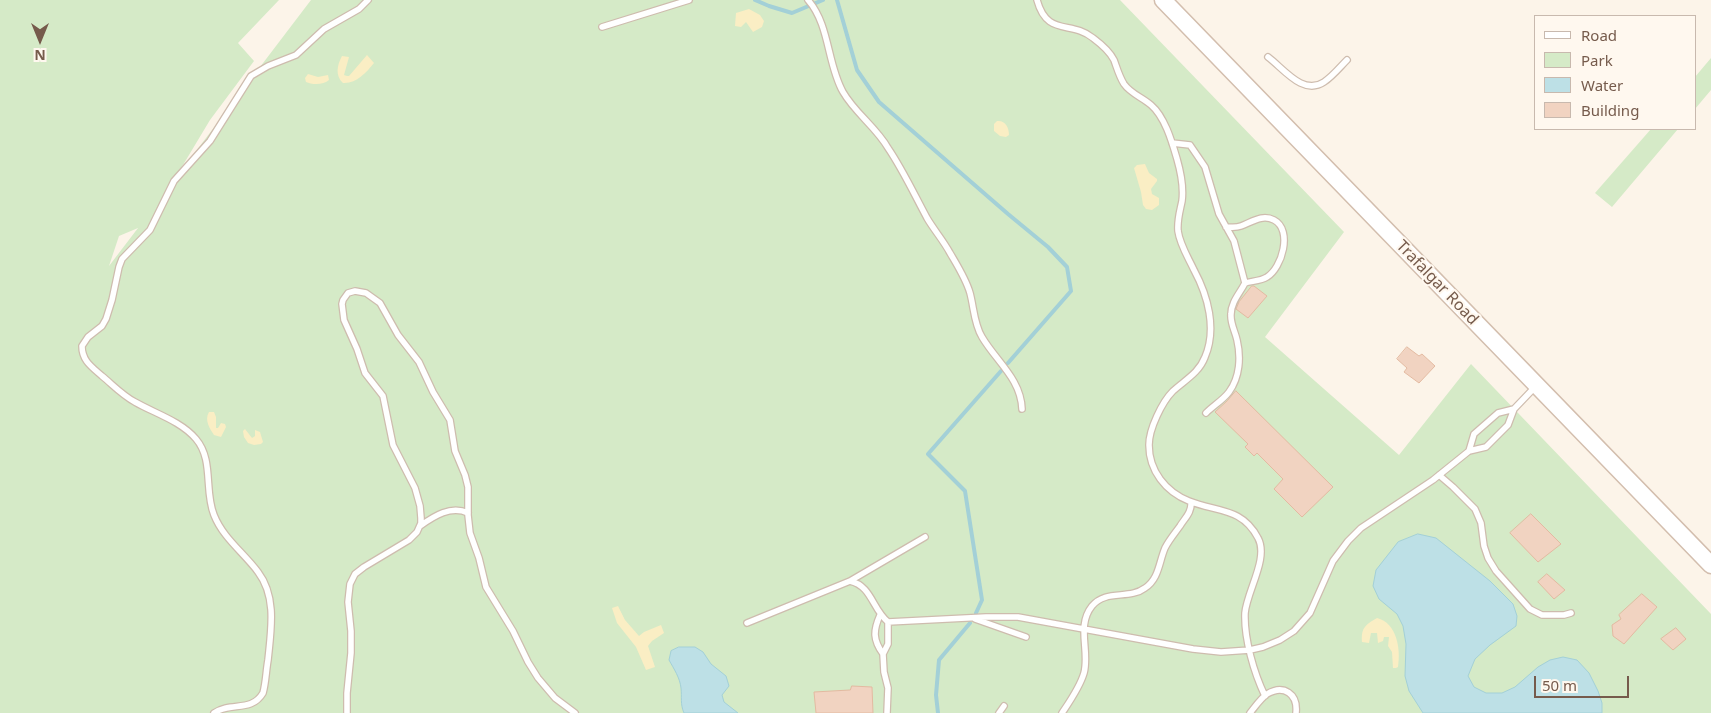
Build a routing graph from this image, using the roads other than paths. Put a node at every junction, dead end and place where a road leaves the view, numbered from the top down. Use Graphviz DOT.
graph roads {
  1 [pos="368,0"];
  2 [pos="689,0"];
  3 [pos="808,0"];
  4 [pos="1037,0"];
  5 [pos="1164,0"];
  6 [pos="602,27"];
  7 [pos="1268,57"];
  8 [pos="1347,60"];
  9 [pos="1172,143"];
  10 [pos="1226,227"];
  11 [pos="1245,282"];
  12 [pos="1536,386"];
  13 [pos="1022,409"];
  14 [pos="1514,409"];
  15 [pos="1206,413"];
  16 [pos="1469,451"];
  17 [pos="1439,476"];
  18 [pos="1191,502"];
  19 [pos="468,513"];
  20 [pos="419,527"];
  21 [pos="925,537"];
  22 [pos="1711,565"];
  23 [pos="850,581"];
  24 [pos="1571,613"];
  25 [pos="880,615"];
  26 [pos="973,618"];
  27 [pos="747,622"];
  28 [pos="888,622"];
  29 [pos="1084,629"];
  30 [pos="1026,638"];
  31 [pos="1250,650"];
  32 [pos="883,654"];
  33 [pos="1265,696"];
  34 [pos="1004,706"];
  35 [pos="214,713"];
  36 [pos="347,713"];
  37 [pos="575,713"];
  38 [pos="887,713"];
  39 [pos="1000,713"];
  40 [pos="1062,713"];
  41 [pos="1250,713"];
  42 [pos="1296,713"];
  1 -- 35 [label="lane"];
  2 -- 6 [label="lane"];
  3 -- 13 [label="lane"];
  4 -- 9 [label="lane"];
  5 -- 12 [label="main road, Trafalgar Road"];
  7 -- 8 [label="lane"];
  9 -- 10 [label="lane"];
  9 -- 18 [label="lane"];
  10 -- 11 [label="lane"];
  10 -- 11 [label="lane"];
  11 -- 15 [label="lane"];
  12 -- 14 [label="lane"];
  12 -- 22 [label="main road, Trafalgar Road"];
  14 -- 16 [label="lane"];
  14 -- 16 [label="lane"];
  16 -- 17 [label="lane"];
  17 -- 24 [label="lane"];
  17 -- 31 [label="lane"];
  18 -- 29 [label="lane"];
  18 -- 31 [label="lane"];
  19 -- 20 [label="lane"];
  19 -- 20 [label="lane"];
  19 -- 37 [label="lane"];
  20 -- 36 [label="lane"];
  21 -- 23 [label="lane"];
  23 -- 25 [label="lane"];
  23 -- 27 [label="lane"];
  25 -- 28 [label="lane"];
  25 -- 32 [label="lane"];
  26 -- 28 [label="lane"];
  26 -- 29 [label="lane"];
  26 -- 30 [label="lane"];
  28 -- 32 [label="lane"];
  29 -- 31 [label="lane"];
  29 -- 40 [label="lane"];
  31 -- 33 [label="lane"];
  32 -- 38 [label="lane"];
  33 -- 41 [label="lane"];
  33 -- 42 [label="lane"];
  34 -- 39 [label="lane"];
}
